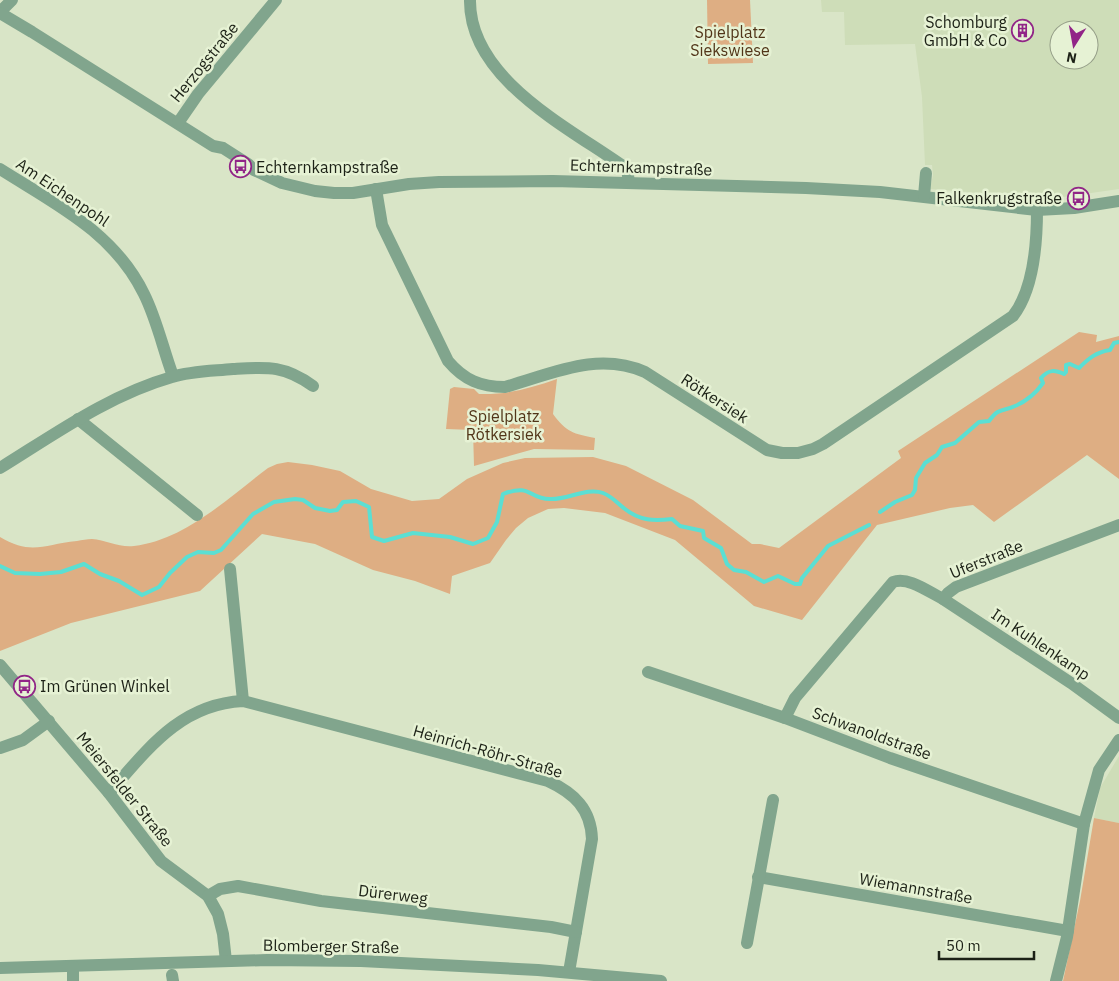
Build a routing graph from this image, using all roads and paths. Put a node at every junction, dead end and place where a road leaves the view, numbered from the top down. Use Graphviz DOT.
graph roads {
  1 [pos="12,0"];
  2 [pos="276,0"];
  3 [pos="470,0"];
  4 [pos="0,12"];
  5 [pos="178,122"];
  6 [pos="0,169"];
  7 [pos="926,173"];
  8 [pos="629,182"];
  9 [pos="376,190"];
  10 [pos="924,196"];
  11 [pos="1119,200"];
  12 [pos="1037,210"];
  13 [pos="173,376"];
  14 [pos="313,386"];
  15 [pos="78,419"];
  16 [pos="0,468"];
  17 [pos="197,515"];
  18 [pos="1119,525"];
  19 [pos="230,569"];
  20 [pos="943,599"];
  21 [pos="0,665"];
  22 [pos="648,672"];
  23 [pos="243,701"];
  24 [pos="785,718"];
  25 [pos="1119,718"];
  26 [pos="49,721"];
  27 [pos="1119,740"];
  28 [pos="0,748"];
  29 [pos="108,793"];
  30 [pos="773,800"];
  31 [pos="1084,824"];
  32 [pos="758,878"];
  33 [pos="208,896"];
  34 [pos="1068,931"];
  35 [pos="576,932"];
  36 [pos="747,942"];
  37 [pos="226,962"];
  38 [pos="73,966"];
  39 [pos="0,968"];
  40 [pos="569,972"];
  41 [pos="73,981"];
  42 [pos="660,981"];
  43 [pos="1056,981"];
  1 -- 4 [label="street"];
  2 -- 5 [label="street, Herzogstraße"];
  3 -- 8 [label="street"];
  4 -- 5 [label="street, Echternkampstraße"];
  5 -- 9 [label="street, Echternkampstraße"];
  6 -- 13 [label="street, Am Eichenpohl"];
  7 -- 10 [label="street"];
  8 -- 9 [label="street, Echternkampstraße"];
  8 -- 10 [label="street, Echternkampstraße"];
  9 -- 12 [label="street, Rötkersiek"];
  10 -- 12 [label="street, Echternkampstraße"];
  11 -- 12 [label="street, Echternkampstraße"];
  13 -- 14 [label="street"];
  13 -- 15 [label="street"];
  15 -- 16 [label="street"];
  15 -- 17 [label="street"];
  18 -- 20 [label="street, Uferstraße"];
  19 -- 23 [label="street"];
  20 -- 24 [label="street, Uferstraße"];
  20 -- 25 [label="street, Im Kuhlenkamp"];
  21 -- 26 [label="street, Meiersfelder Straße"];
  22 -- 24 [label="street, Schwanoldstraße"];
  23 -- 29 [label="street, Heinrich-Röhr-Straße"];
  23 -- 35 [label="street, Heinrich-Röhr-Straße"];
  24 -- 31 [label="street, Schwanoldstraße"];
  26 -- 28 [label="street"];
  26 -- 29 [label="street, Meiersfelder Straße"];
  27 -- 31 [label="street"];
  29 -- 33 [label="street, Meiersfelder Straße"];
  30 -- 32 [label="street"];
  31 -- 34 [label="street"];
  32 -- 34 [label="street, Wiemannstraße"];
  32 -- 36 [label="street"];
  33 -- 35 [label="street, Dürerweg"];
  33 -- 37 [label="street, Meiersfelder Straße"];
  34 -- 43 [label="street"];
  35 -- 40 [label="street, Heinrich-Röhr-Straße"];
  37 -- 38 [label="street, Blomberger Straße"];
  37 -- 40 [label="street, Blomberger Straße"];
  38 -- 39 [label="street, Blomberger Straße"];
  38 -- 41 [label="street"];
  40 -- 42 [label="street, Blomberger Straße"];
}
